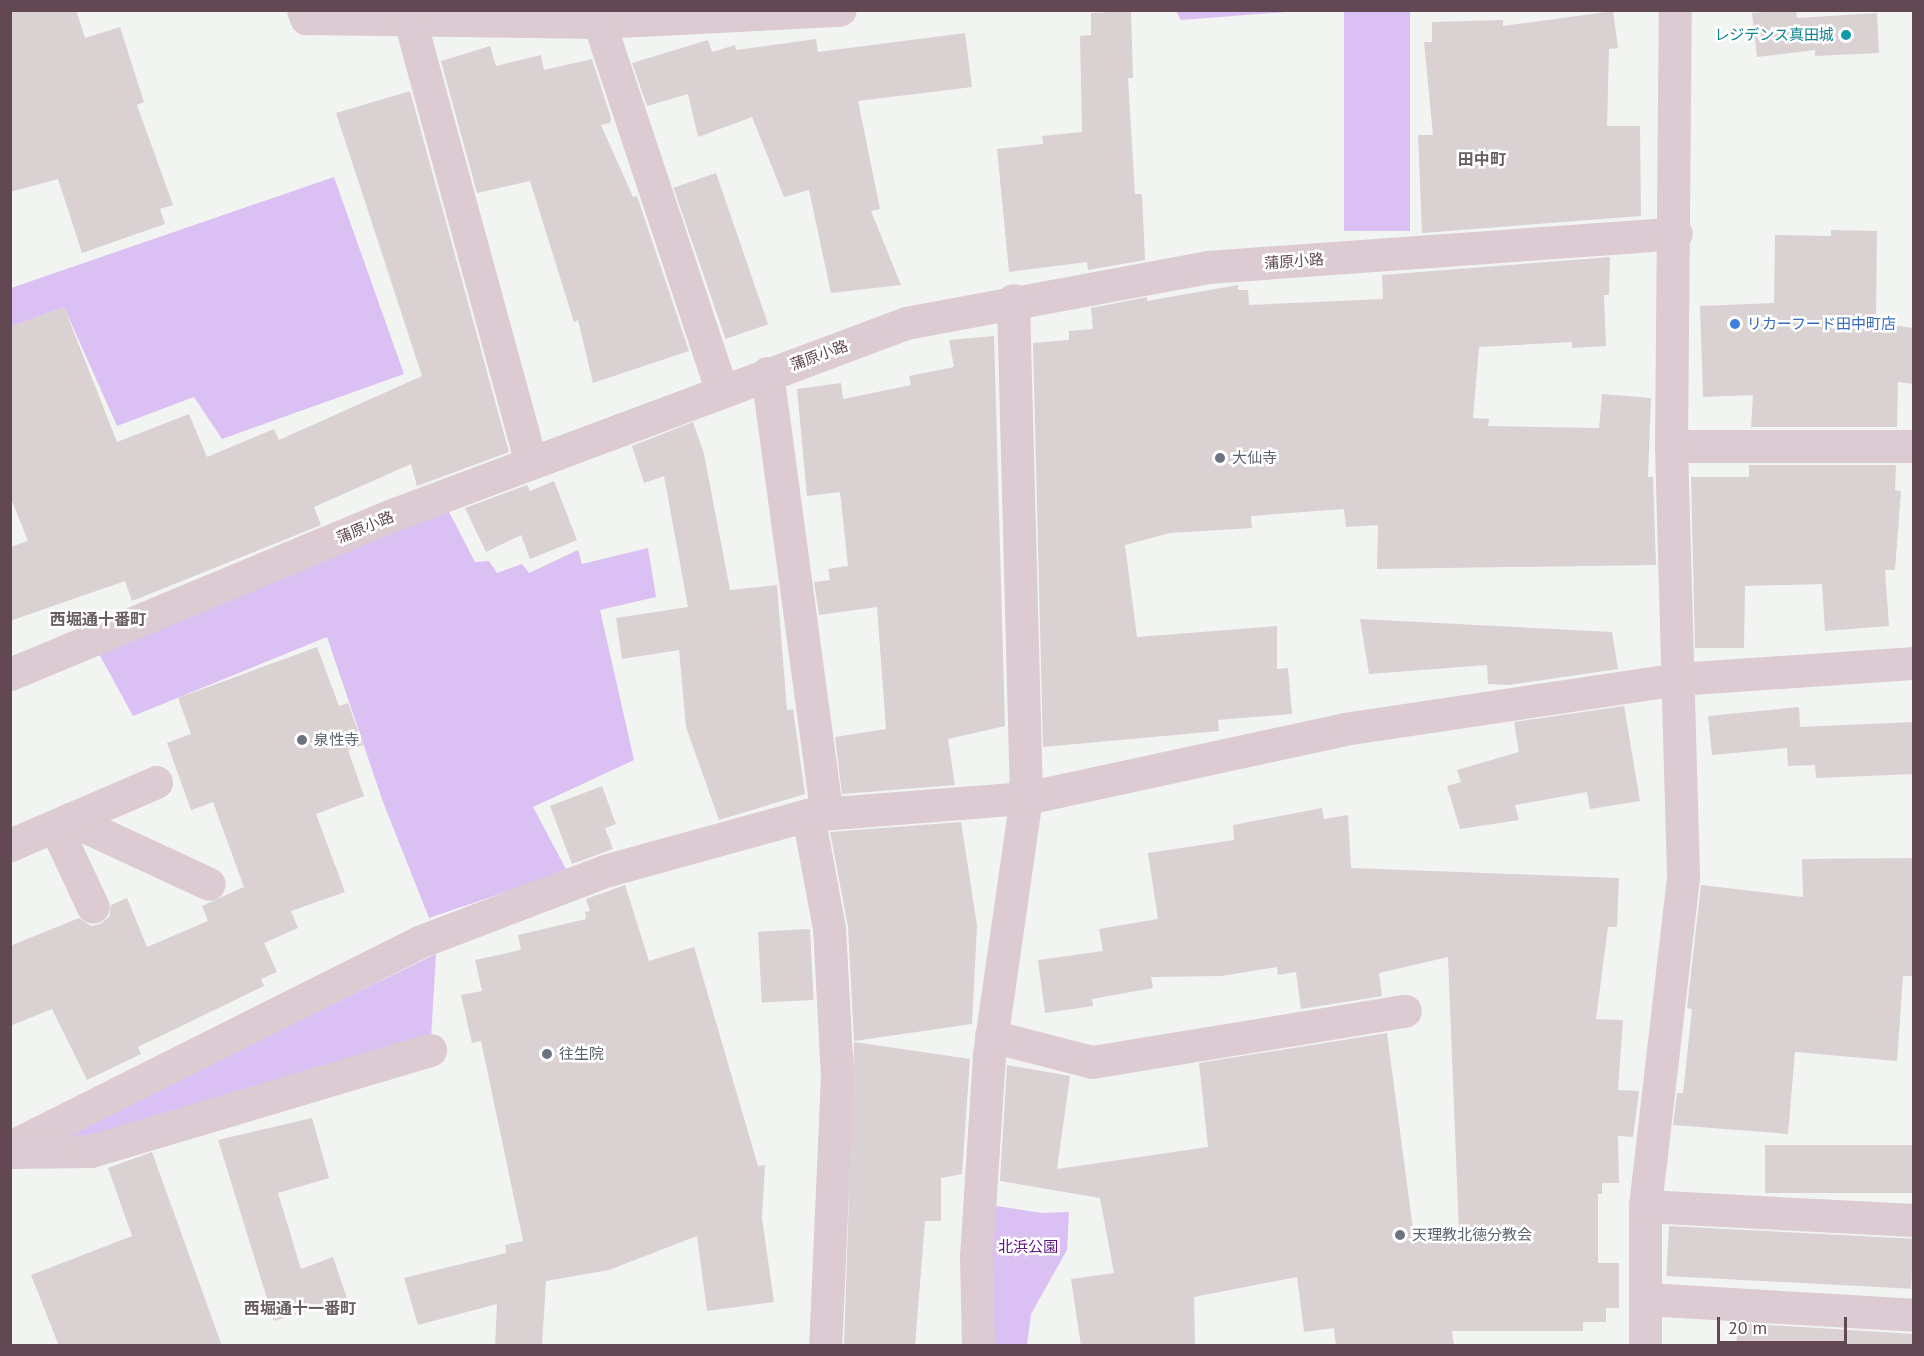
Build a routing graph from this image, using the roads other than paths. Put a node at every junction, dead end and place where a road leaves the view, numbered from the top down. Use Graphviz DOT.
graph roads {
  1 [pos="303,10"];
  2 [pos="840,10"];
  3 [pos="1675,10"];
  4 [pos="409,17"];
  5 [pos="599,22"];
  6 [pos="1677,233"];
  7 [pos="1013,300"];
  8 [pos="767,373"];
  9 [pos="721,389"];
  10 [pos="1671,446"];
  11 [pos="1914,446"];
  12 [pos="531,462"];
  13 [pos="1914,663"];
  14 [pos="10,674"];
  15 [pos="1678,679"];
  16 [pos="156,782"];
  17 [pos="1026,798"];
  18 [pos="817,813"];
  19 [pos="62,823"];
  20 [pos="10,845"];
  21 [pos="209,884"];
  22 [pos="93,907"];
  23 [pos="1405,1011"];
  24 [pos="991,1036"];
  25 [pos="430,1050"];
  26 [pos="10,1147"];
  27 [pos="10,1152"];
  28 [pos="1645,1206"];
  29 [pos="1914,1220"];
  30 [pos="1647,1299"];
  31 [pos="1914,1315"];
  32 [pos="825,1346"];
  33 [pos="978,1346"];
  34 [pos="1645,1346"];
  1 -- 4 [label="street"];
  2 -- 5 [label="street"];
  3 -- 6 [label="street"];
  4 -- 5 [label="street"];
  4 -- 12 [label="street"];
  5 -- 9 [label="street"];
  6 -- 7 [label="street, 蒲原小路"];
  6 -- 10 [label="street"];
  7 -- 8 [label="street, 蒲原小路"];
  7 -- 17 [label="street"];
  8 -- 9 [label="street, 蒲原小路"];
  8 -- 18 [label="street"];
  9 -- 12 [label="street, 蒲原小路"];
  10 -- 11 [label="street"];
  10 -- 15 [label="street"];
  12 -- 14 [label="street, 蒲原小路"];
  13 -- 15 [label="street"];
  15 -- 17 [label="street"];
  15 -- 28 [label="street"];
  16 -- 19 [label="street"];
  17 -- 18 [label="street"];
  17 -- 24 [label="street"];
  18 -- 26 [label="street"];
  18 -- 32 [label="street"];
  19 -- 20 [label="street"];
  19 -- 21 [label="street"];
  19 -- 22 [label="street"];
  23 -- 24 [label="street"];
  24 -- 33 [label="street"];
  25 -- 27 [label="street"];
  28 -- 29 [label="street"];
  28 -- 30 [label="street"];
  30 -- 31 [label="street"];
  30 -- 34 [label="street"];
}
